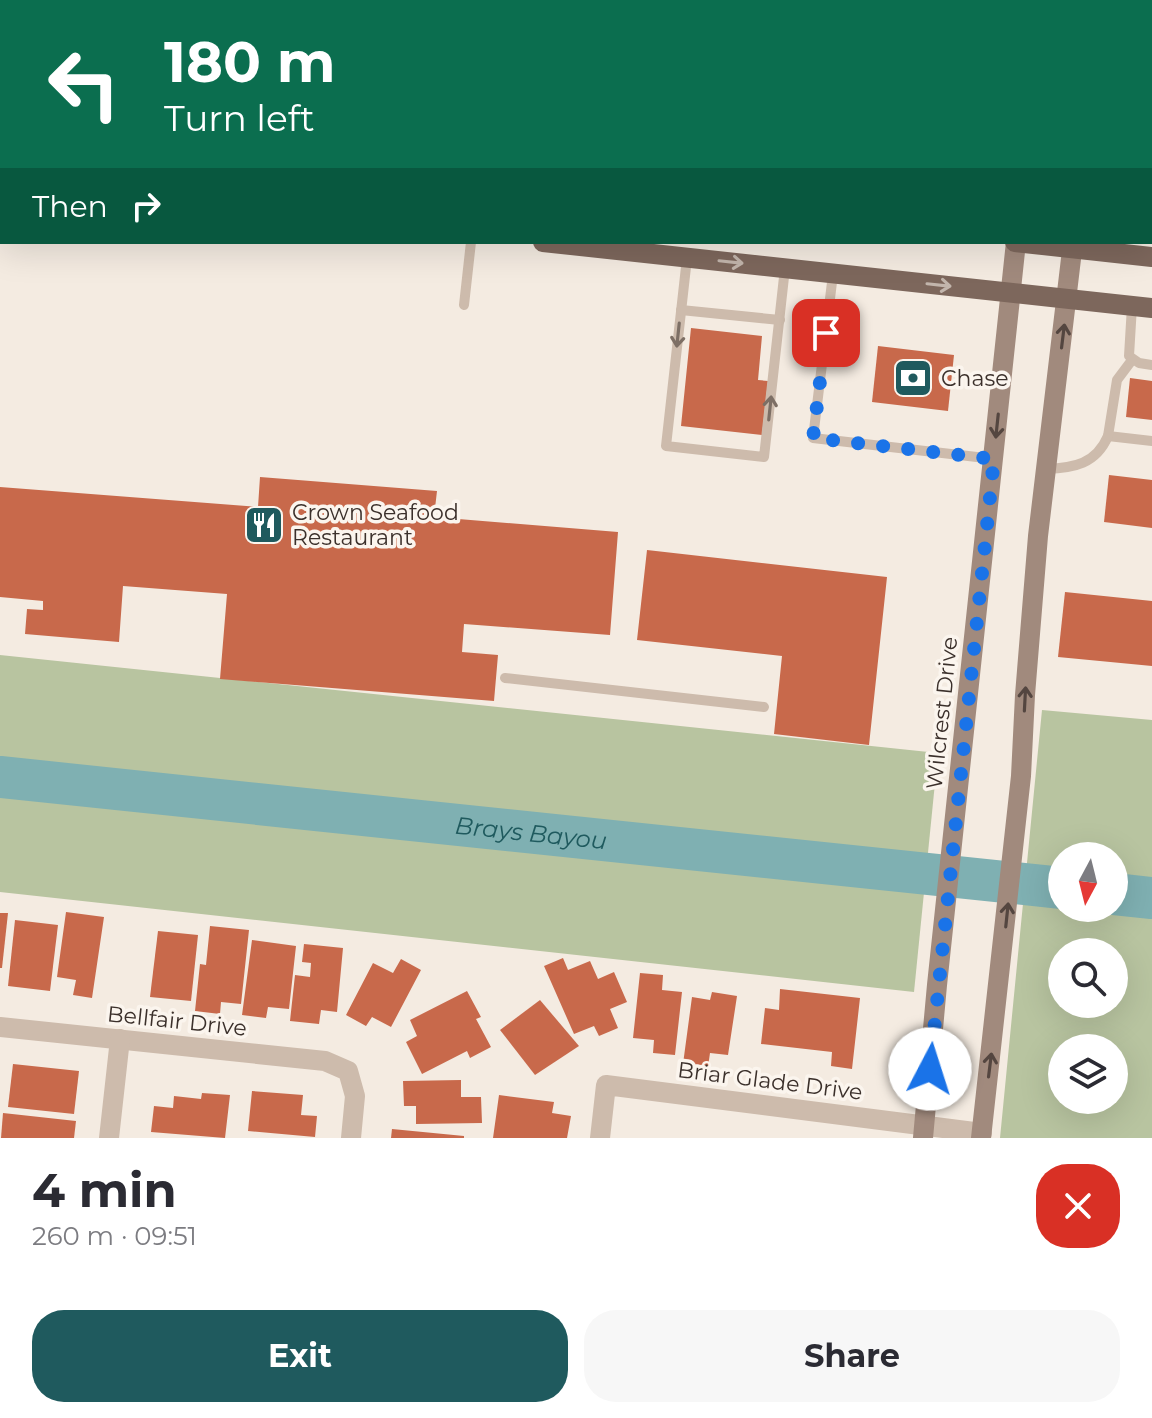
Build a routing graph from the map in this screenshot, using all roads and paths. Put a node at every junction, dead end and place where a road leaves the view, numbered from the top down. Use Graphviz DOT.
graph roads {
  1 [pos="471,244"];
  2 [pos="582,244"];
  3 [pos="1016,244"];
  4 [pos="1073,245"];
  5 [pos="620,246"];
  6 [pos="1152,257"];
  7 [pos="687,258"];
  8 [pos="785,268"];
  9 [pos="833,274"];
  10 [pos="1012,293"];
  11 [pos="1067,299"];
  12 [pos="464,305"];
  13 [pos="1142,307"];
  14 [pos="681,310"];
  15 [pos="780,320"];
  16 [pos="1132,360"];
  17 [pos="1152,365"];
  18 [pos="1108,436"];
  19 [pos="1152,441"];
  20 [pos="994,459"];
  21 [pos="1046,469"];
  22 [pos="505,678"];
  23 [pos="764,707"];
  24 [pos="0,1027"];
  25 [pos="120,1039"];
  26 [pos="924,1132"];
  27 [pos="982,1136"];
  28 [pos="109,1138"];
  29 [pos="351,1138"];
  30 [pos="600,1138"];
  1 -- 12 [label="lane"];
  2 -- 5 [label="main road"];
  3 -- 10 [label="main road, Wilcrest Drive"];
  4 -- 6 [label="main road"];
  4 -- 11 [label="main road"];
  5 -- 7 [label="main road"];
  7 -- 8 [label="main road, one-way"];
  7 -- 14 [label="lane"];
  8 -- 9 [label="main road"];
  8 -- 15 [label="lane"];
  9 -- 10 [label="main road, one-way"];
  9 -- 20 [label="lane"];
  10 -- 11 [label="main road"];
  10 -- 20 [label="main road, Wilcrest Drive, one-way"];
  11 -- 13 [label="main road"];
  21 -- 11 [label="main road, one-way"];
  13 -- 16 [label="lane"];
  14 -- 15 [label="lane"];
  14 -- 15 [label="lane, one-way"];
  16 -- 17 [label="lane"];
  16 -- 18 [label="lane"];
  18 -- 19 [label="lane"];
  18 -- 21 [label="lane"];
  20 -- 26 [label="main road, Wilcrest Drive"];
  27 -- 21 [label="main road, one-way"];
  22 -- 23 [label="lane"];
  24 -- 25 [label="street, Bellfair Drive"];
  25 -- 28 [label="street"];
  25 -- 29 [label="street, Bellfair Drive"];
  26 -- 27 [label="street, Briar Glade Drive"];
  26 -- 30 [label="street, Briar Glade Drive"];
}
